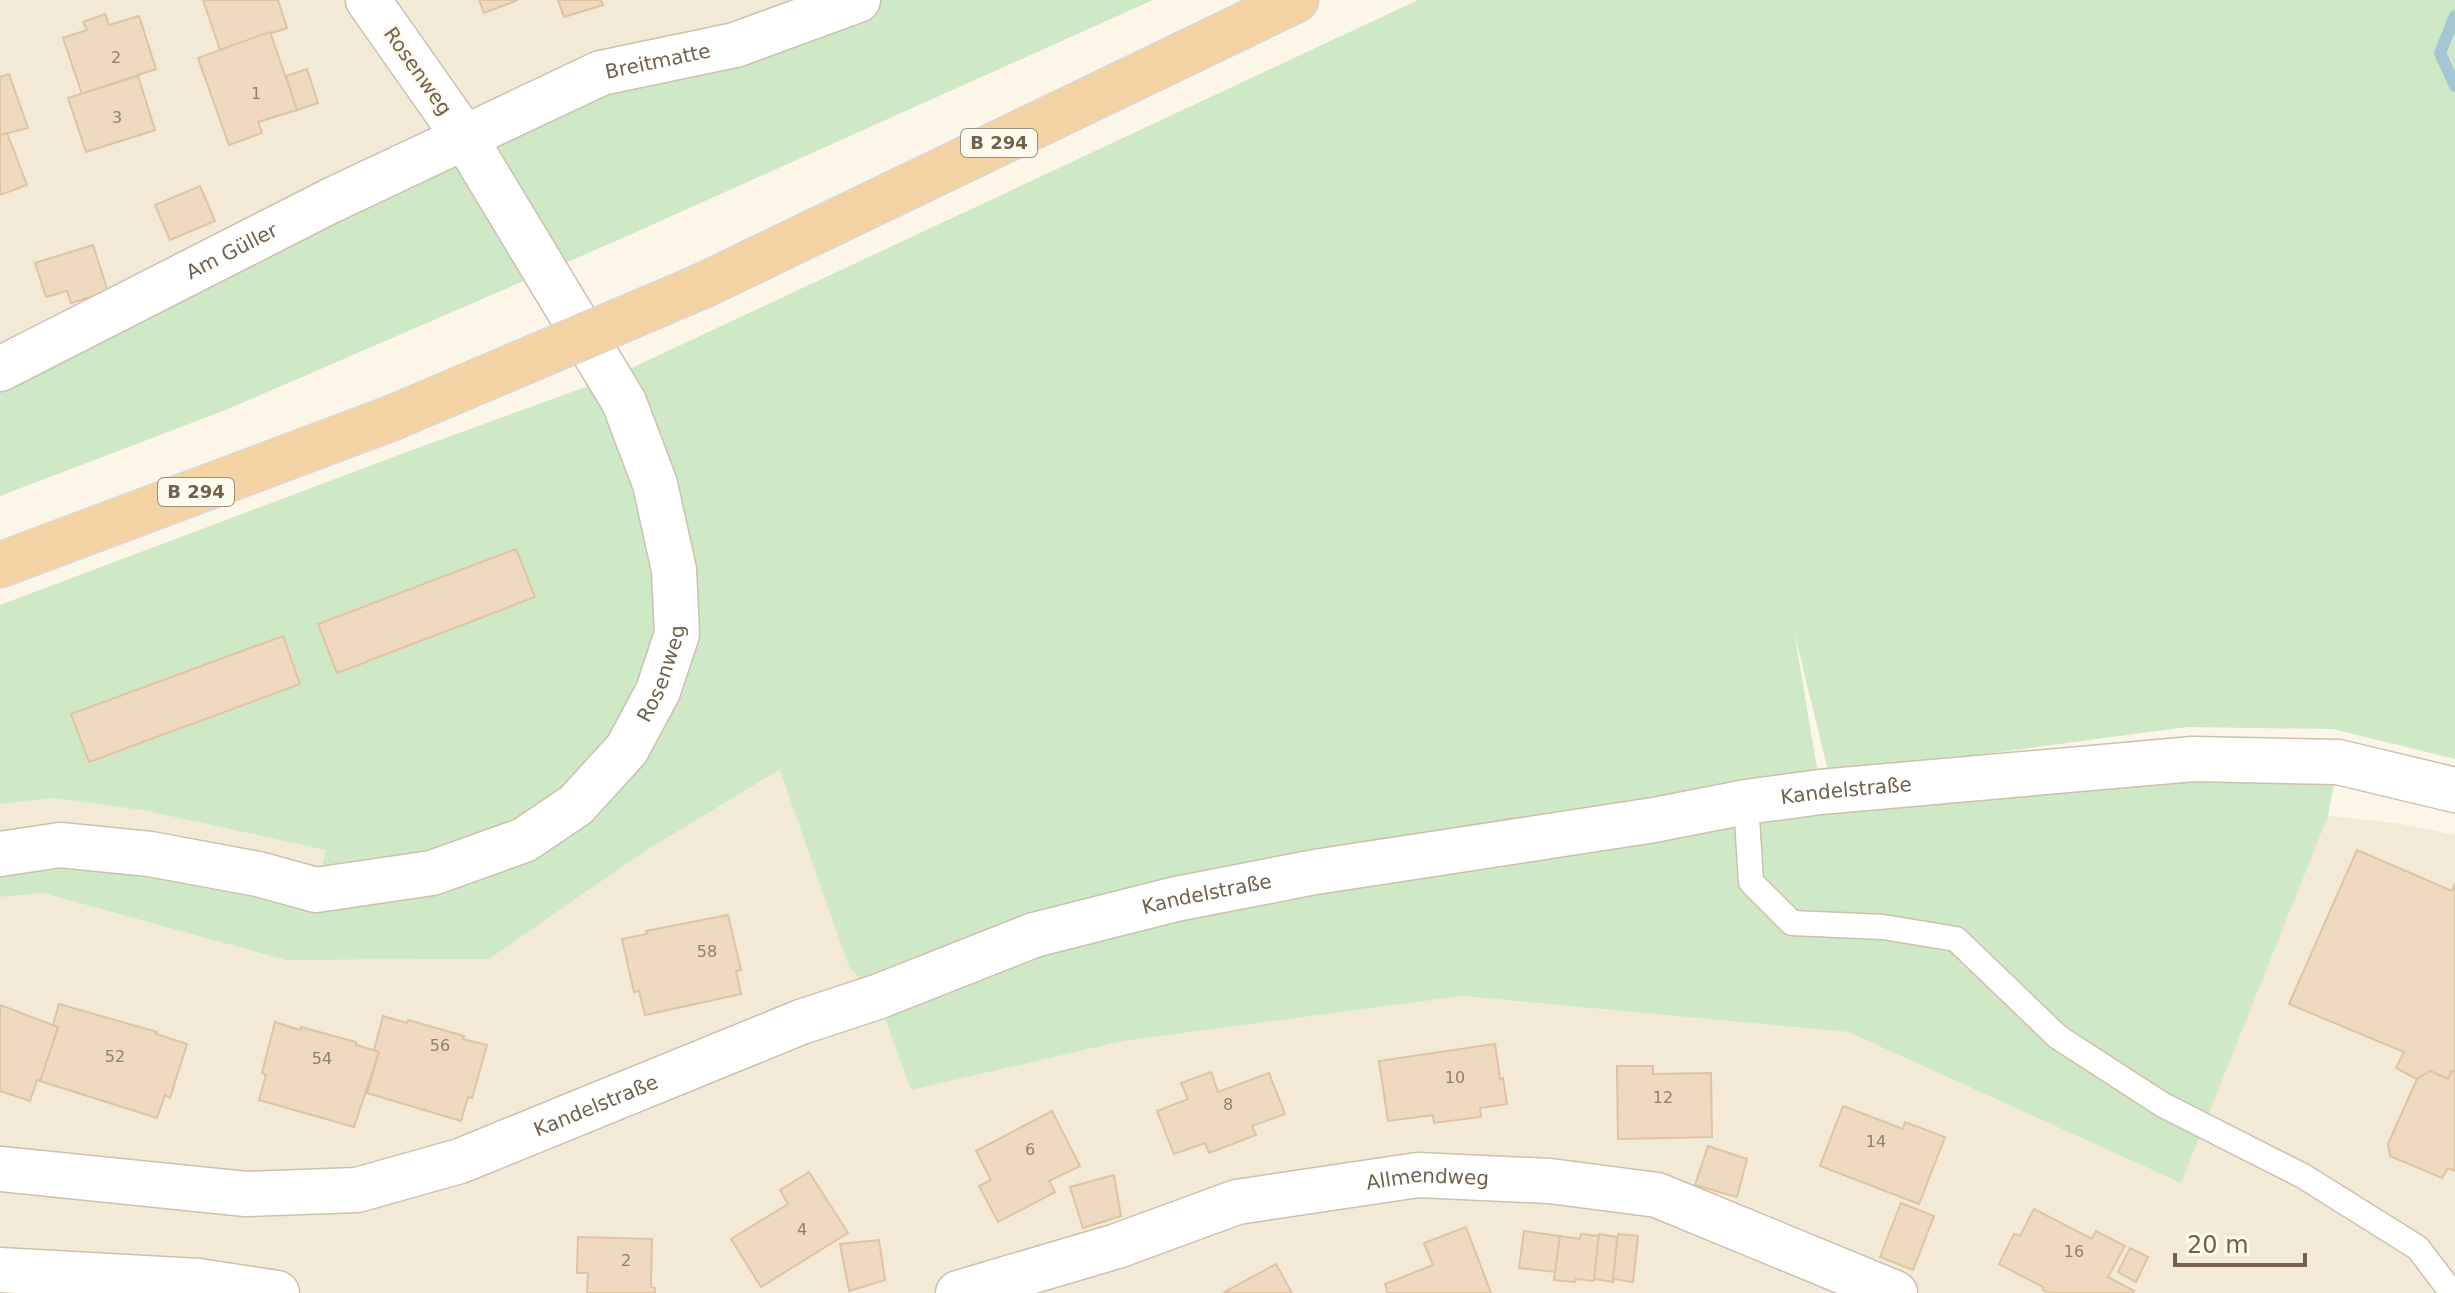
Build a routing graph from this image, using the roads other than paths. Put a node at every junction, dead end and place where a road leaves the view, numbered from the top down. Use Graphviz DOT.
graph roads {
  1 [pos="368,0"];
  2 [pos="858,0"];
  3 [pos="1296,0"];
  4 [pos="465,138"];
  5 [pos="0,369"];
  6 [pos="0,565"];
  7 [pos="2455,790"];
  8 [pos="1746,802"];
  9 [pos="0,854"];
  10 [pos="0,1169"];
  11 [pos="0,1270"];
  12 [pos="257,1292"];
  13 [pos="958,1293"];
  14 [pos="1895,1293"];
  15 [pos="2452,1293"];
  1 -- 4 [label="street, Rosenweg"];
  2 -- 4 [label="street, Breitmatte"];
  3 -- 6 [label="highway, B 294, bridge"];
  4 -- 5 [label="street, Am Güller"];
  4 -- 9 [label="street, Rosenweg"];
  7 -- 8 [label="street, Kandelstraße"];
  8 -- 10 [label="street, Kandelstraße"];
  8 -- 15 [label="lane"];
  11 -- 12 [label="street"];
  13 -- 14 [label="street, Allmendweg"];
}
